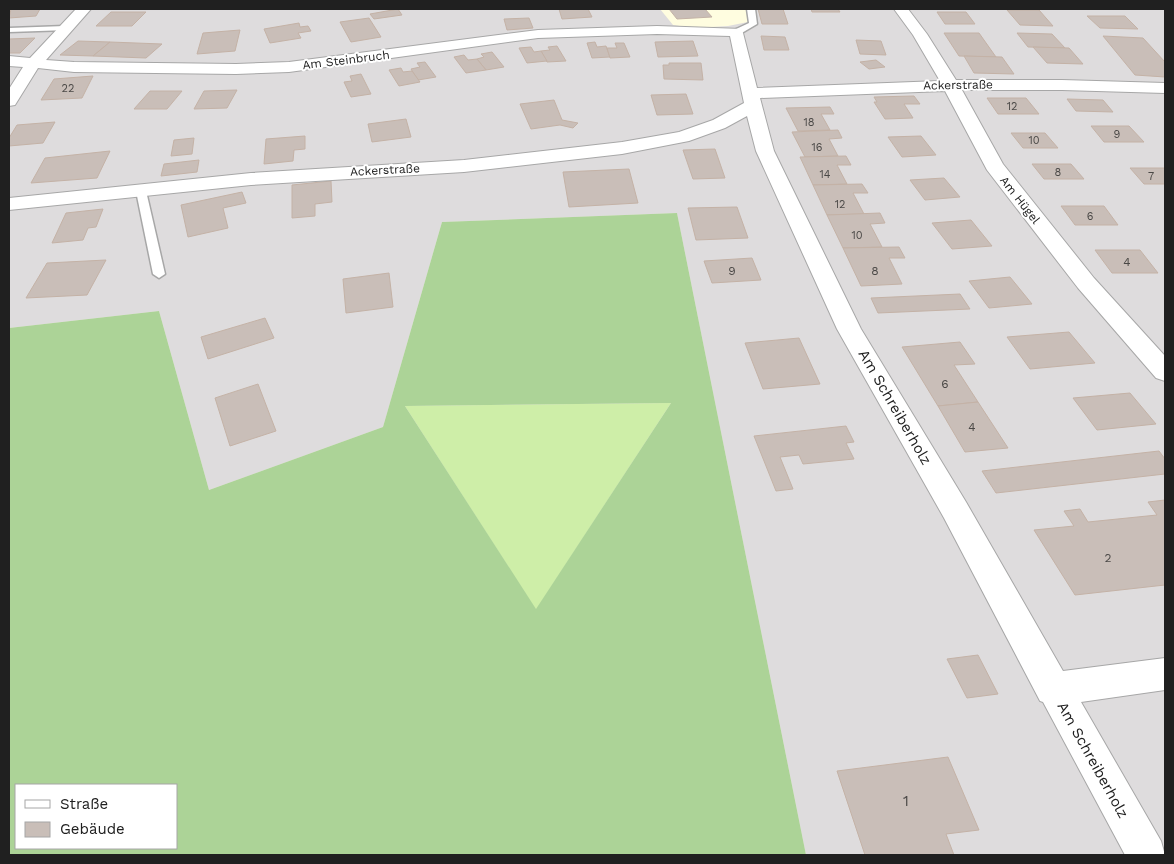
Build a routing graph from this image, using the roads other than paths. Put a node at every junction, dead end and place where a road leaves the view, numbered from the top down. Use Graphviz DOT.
graph roads {
  1 [pos="84,9"];
  2 [pos="750,9"];
  3 [pos="901,9"];
  4 [pos="649,16"];
  5 [pos="65,28"];
  6 [pos="9,30"];
  7 [pos="657,30"];
  8 [pos="737,32"];
  9 [pos="9,62"];
  10 [pos="33,64"];
  11 [pos="951,85"];
  12 [pos="1158,87"];
  13 [pos="753,99"];
  14 [pos="9,101"];
  15 [pos="1165,104"];
  16 [pos="141,191"];
  17 [pos="9,204"];
  18 [pos="159,274"];
  19 [pos="1165,372"];
  20 [pos="1165,674"];
  21 [pos="1053,689"];
  22 [pos="1147,855"];
  1 -- 5 [label="street"];
  2 -- 8 [label="lane"];
  3 -- 11 [label="street, Am Hügel"];
  4 -- 7 [label="street"];
  5 -- 6 [label="lane"];
  5 -- 10 [label="street"];
  7 -- 8 [label="street"];
  7 -- 10 [label="street, Am Steinbruch"];
  8 -- 13 [label="street, Am Schreiberholz"];
  9 -- 10 [label="street, Am Steinbruch"];
  10 -- 14 [label="street"];
  11 -- 12 [label="street, Ackerstraße"];
  11 -- 13 [label="street, Ackerstraße"];
  11 -- 19 [label="street, Am Hügel"];
  12 -- 15 [label="street"];
  13 -- 16 [label="street, Ackerstraße"];
  13 -- 21 [label="street, Am Schreiberholz"];
  16 -- 17 [label="street, Ackerstraße"];
  16 -- 18 [label="lane"];
  20 -- 21 [label="street"];
  21 -- 22 [label="street, Am Schreiberholz"];
}
